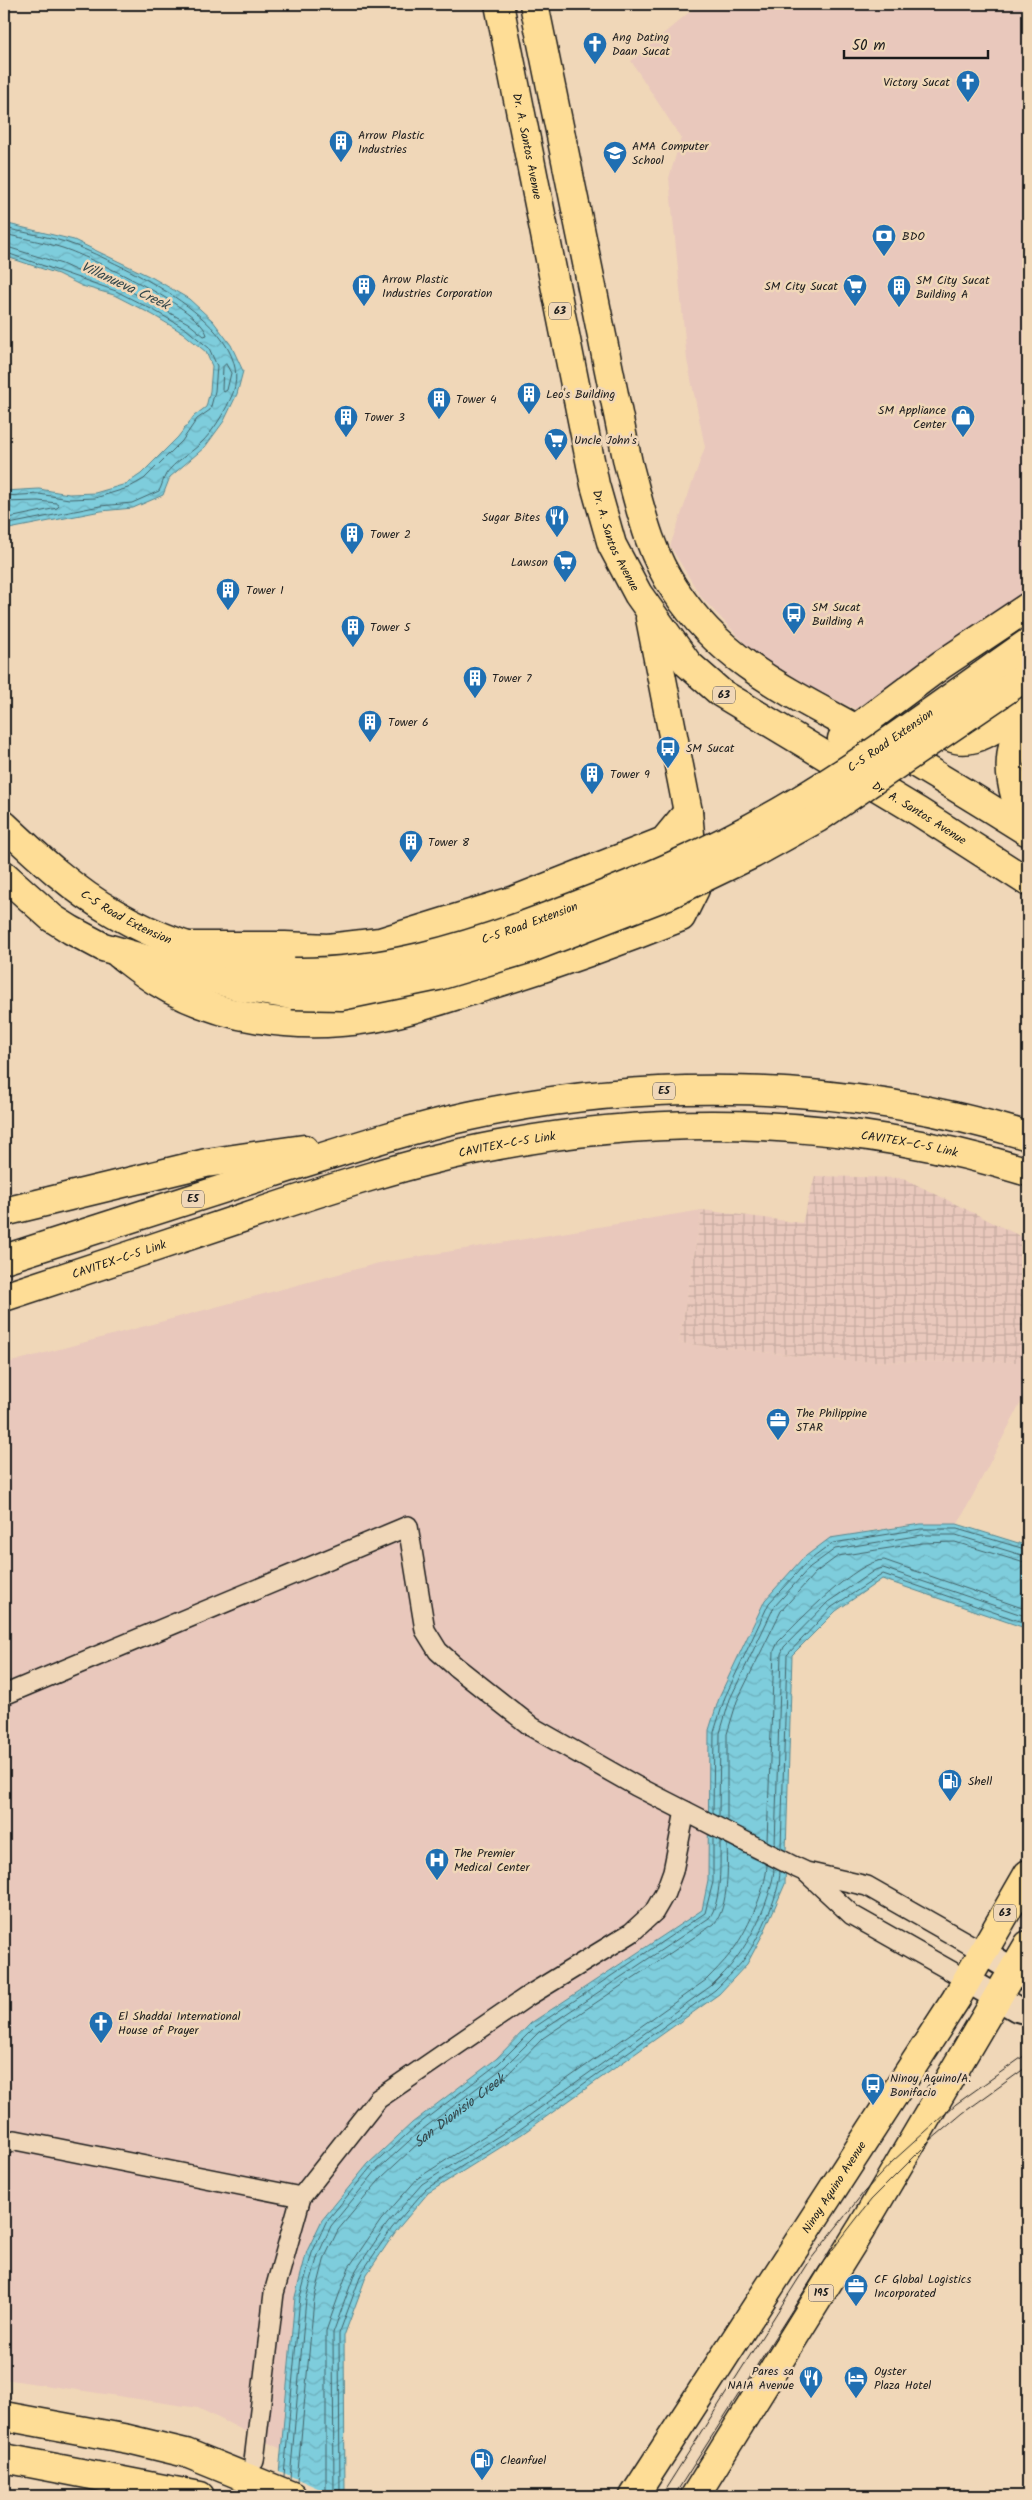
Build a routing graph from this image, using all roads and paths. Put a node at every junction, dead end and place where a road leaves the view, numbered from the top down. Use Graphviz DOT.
graph roads {
  1 [pos="499,4"];
  2 [pos="534,4"];
  3 [pos="568,165"];
  4 [pos="532,172"];
  5 [pos="1028,606"];
  6 [pos="648,610"];
  7 [pos="1028,643"];
  8 [pos="941,665"];
  9 [pos="1028,675"];
  10 [pos="1028,704"];
  11 [pos="855,728"];
  12 [pos="823,754"];
  13 [pos="688,812"];
  14 [pos="4,825"];
  15 [pos="1028,828"];
  16 [pos="1028,832"];
  17 [pos="606,865"];
  18 [pos="4,875"];
  19 [pos="1028,882"];
  20 [pos="625,940"];
  21 [pos="186,946"];
  22 [pos="119,954"];
  23 [pos="293,984"];
  24 [pos="1028,1136"];
  25 [pos="382,1138"];
  26 [pos="1028,1172"];
  27 [pos="4,1212"];
  28 [pos="4,1259"];
  29 [pos="4,1297"];
  30 [pos="4,1695"];
  31 [pos="693,1815"];
  32 [pos="799,1869"];
  33 [pos="1028,1874"];
  34 [pos="1028,1945"];
  35 [pos="983,1952"];
  36 [pos="1021,1974"];
  37 [pos="967,1980"];
  38 [pos="998,1998"];
  39 [pos="1028,2012"];
  40 [pos="4,2144"];
  41 [pos="301,2197"];
  42 [pos="4,2416"];
  43 [pos="4,2458"];
  44 [pos="254,2461"];
  45 [pos="281,2491"];
  46 [pos="200,2496"];
  47 [pos="634,2496"];
  48 [pos="695,2496"];
  1 -- 4 [label="main road, Dr. A. Santos Avenue / 63"];
  2 -- 3 [label="main road"];
  3 -- 4 [label="main road"];
  3 -- 11 [label="main road"];
  4 -- 6 [label="main road, Dr. A. Santos Avenue / 63"];
  5 -- 8 [label="main road"];
  6 -- 12 [label="main road, Dr. A. Santos Avenue / 63"];
  6 -- 13 [label="main road"];
  7 -- 23 [label="main road, C-5 Road Extension, bridge"];
  8 -- 10 [label="main road"];
  8 -- 11 [label="main road"];
  9 -- 23 [label="main road, C-5 Road Extension, bridge"];
  10 -- 15 [label="main road"];
  11 -- 12 [label="main road"];
  11 -- 16 [label="main road"];
  12 -- 19 [label="main road, Dr. A. Santos Avenue / 63"];
  13 -- 17 [label="main road"];
  13 -- 20 [label="main road"];
  14 -- 21 [label="main road, C-5 Road Extension"];
  17 -- 20 [label="main road"];
  17 -- 21 [label="main road"];
  18 -- 22 [label="main road, C-5 Road Extension"];
  20 -- 22 [label="main road"];
  21 -- 23 [label="main road, C-5 Road Extension"];
  22 -- 23 [label="main road, C-5 Road Extension"];
  24 -- 25 [label="main road, E5"];
  25 -- 27 [label="main road"];
  25 -- 28 [label="main road, E5"];
  26 -- 29 [label="main road, CAVITEX–C-5 Link"];
  30 -- 31 [label="street"];
  31 -- 32 [label="street"];
  31 -- 41 [label="street"];
  32 -- 35 [label="street"];
  32 -- 37 [label="street"];
  33 -- 35 [label="main road, Ninoy Aquino Avenue / 63"];
  34 -- 36 [label="main road"];
  35 -- 36 [label="street"];
  35 -- 37 [label="main road, Ninoy Aquino Avenue"];
  36 -- 38 [label="main road, 195"];
  37 -- 38 [label="street"];
  37 -- 47 [label="main road, Ninoy Aquino Avenue"];
  38 -- 39 [label="street"];
  38 -- 48 [label="main road, 195"];
  40 -- 41 [label="street"];
  41 -- 44 [label="street"];
  42 -- 45 [label="main road"];
  43 -- 46 [label="main road"];
}
